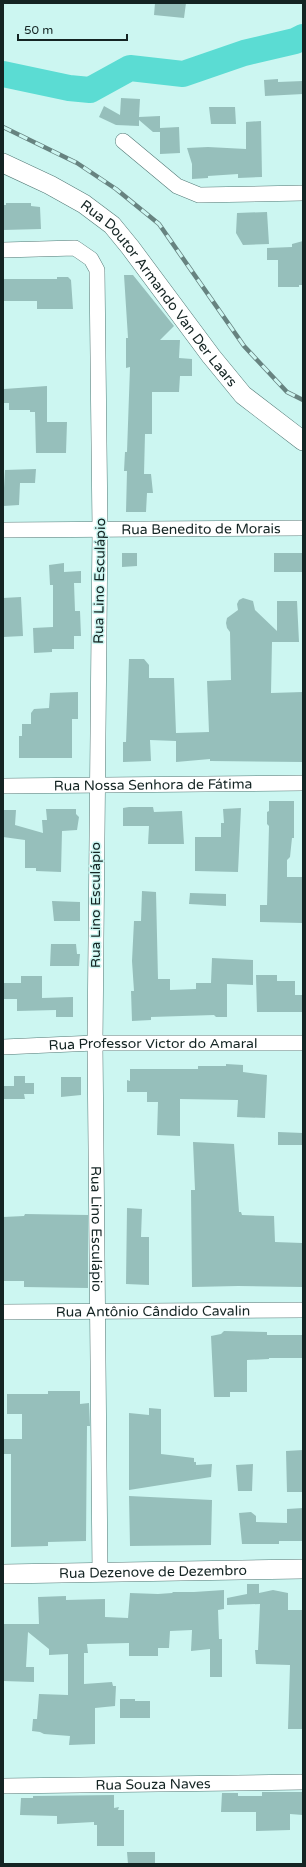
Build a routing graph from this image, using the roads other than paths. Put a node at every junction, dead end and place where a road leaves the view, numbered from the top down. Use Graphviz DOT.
graph roads {
  1 [pos="123,141"];
  2 [pos="3,163"];
  3 [pos="303,193"];
  4 [pos="3,250"];
  5 [pos="303,441"];
  6 [pos="303,528"];
  7 [pos="100,529"];
  8 [pos="3,530"];
  9 [pos="303,783"];
  10 [pos="96,785"];
  11 [pos="3,786"];
  12 [pos="95,1043"];
  13 [pos="303,1043"];
  14 [pos="3,1046"];
  15 [pos="303,1310"];
  16 [pos="3,1312"];
  17 [pos="98,1312"];
  18 [pos="303,1569"];
  19 [pos="100,1573"];
  20 [pos="3,1574"];
  21 [pos="303,1782"];
  22 [pos="3,1786"];
  1 -- 3 [label="street"];
  2 -- 5 [label="main road, Rua Doutor Armando Van Der Laars"];
  4 -- 7 [label="street, Rua Lino Esculápio"];
  6 -- 7 [label="street, Rua Benedito de Morais"];
  7 -- 8 [label="street, Rua Benedito de Morais"];
  7 -- 10 [label="street, Rua Lino Esculápio"];
  9 -- 10 [label="street, Rua Nossa Senhora de Fátima"];
  10 -- 11 [label="street, Rua Nossa Senhora de Fátima"];
  10 -- 12 [label="street, Rua Lino Esculápio"];
  12 -- 13 [label="street, Rua Professor Victor do Amaral"];
  12 -- 14 [label="street, Rua Professor Victor do Amaral"];
  12 -- 17 [label="street, Rua Lino Esculápio"];
  15 -- 17 [label="street, Rua Antônio Cândido Cavalin"];
  16 -- 17 [label="street, Rua Antônio Cândido Cavalin"];
  17 -- 19 [label="street, Rua Lino Esculápio"];
  18 -- 19 [label="main road, Rua Dezenove de Dezembro"];
  19 -- 20 [label="main road, Rua Dezenove de Dezembro"];
  21 -- 22 [label="street, Rua Souza Naves"];
}
